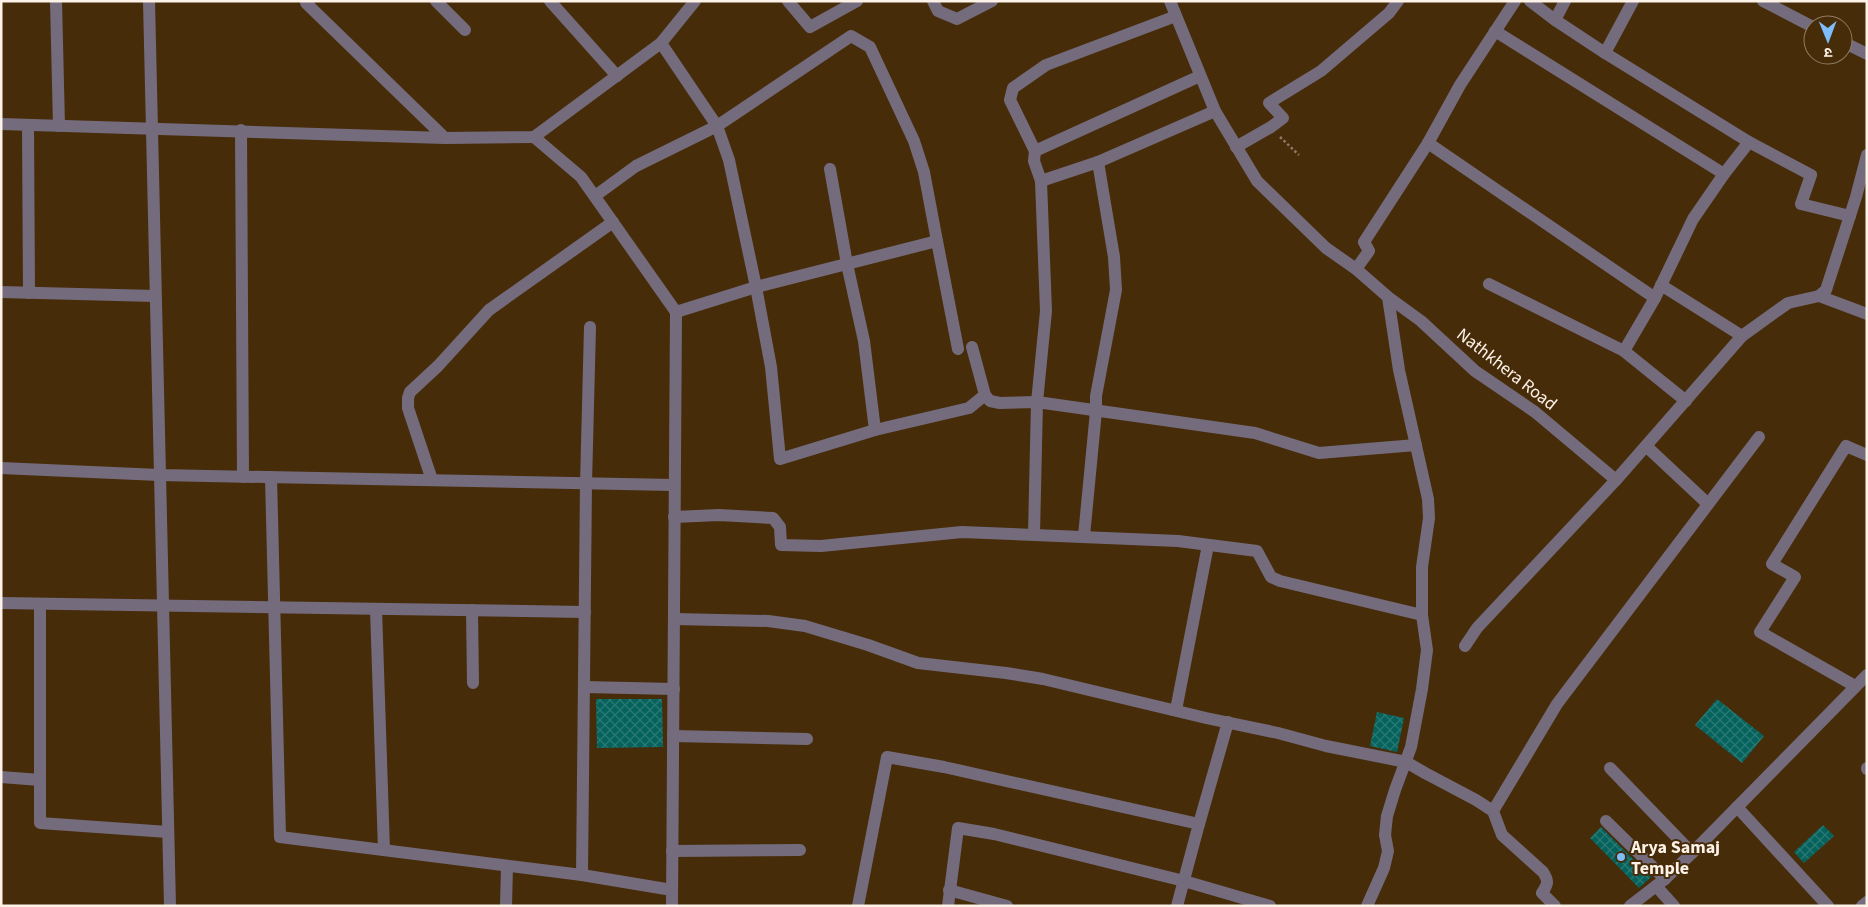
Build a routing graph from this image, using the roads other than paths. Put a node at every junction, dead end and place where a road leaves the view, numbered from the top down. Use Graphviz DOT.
graph roads {
  1 [pos="56,1"];
  2 [pos="149,1"];
  3 [pos="436,1"];
  4 [pos="550,1"];
  5 [pos="695,1"];
  6 [pos="788,1"];
  7 [pos="857,1"];
  8 [pos="933,1"];
  9 [pos="992,1"];
  10 [pos="1170,1"];
  11 [pos="1398,1"];
  12 [pos="1514,1"];
  13 [pos="1530,1"];
  14 [pos="1565,1"];
  15 [pos="1633,1"];
  16 [pos="1763,1"];
  17 [pos="306,3"];
  18 [pos="1176,16"];
  19 [pos="1555,20"];
  20 [pos="1803,22"];
  21 [pos="464,30"];
  22 [pos="1495,31"];
  23 [pos="662,43"];
  24 [pos="1853,47"];
  25 [pos="1605,53"];
  26 [pos="1867,54"];
  27 [pos="617,76"];
  28 [pos="1200,76"];
  29 [pos="1215,112"];
  30 [pos="1,124"];
  31 [pos="28,125"];
  32 [pos="59,126"];
  33 [pos="717,126"];
  34 [pos="151,128"];
  35 [pos="241,130"];
  36 [pos="445,138"];
  37 [pos="534,138"];
  38 [pos="1749,142"];
  39 [pos="1428,143"];
  40 [pos="1236,148"];
  41 [pos="1035,151"];
  42 [pos="1867,155"];
  43 [pos="1098,162"];
  44 [pos="830,169"];
  45 [pos="1724,174"];
  46 [pos="1042,180"];
  47 [pos="595,196"];
  48 [pos="1850,216"];
  49 [pos="613,222"];
  50 [pos="937,241"];
  51 [pos="848,264"];
  52 [pos="1356,269"];
  53 [pos="1489,284"];
  54 [pos="1661,285"];
  55 [pos="756,287"];
  56 [pos="1,292"];
  57 [pos="29,293"];
  58 [pos="155,296"];
  59 [pos="1819,296"];
  60 [pos="1388,297"];
  61 [pos="1654,298"];
  62 [pos="676,312"];
  63 [pos="1867,314"];
  64 [pos="590,327"];
  65 [pos="1742,336"];
  66 [pos="972,347"];
  67 [pos="958,349"];
  68 [pos="1624,351"];
  69 [pos="985,395"];
  70 [pos="1686,401"];
  71 [pos="1037,402"];
  72 [pos="1096,411"];
  73 [pos="876,430"];
  74 [pos="1759,437"];
  75 [pos="1416,445"];
  76 [pos="1646,446"];
  77 [pos="1867,455"];
  78 [pos="1,468"];
  79 [pos="159,475"];
  80 [pos="243,477"];
  81 [pos="271,477"];
  82 [pos="432,480"];
  83 [pos="1616,480"];
  84 [pos="586,484"];
  85 [pos="674,485"];
  86 [pos="1708,504"];
  87 [pos="674,517"];
  88 [pos="1034,534"];
  89 [pos="1084,536"];
  90 [pos="1208,545"];
  91 [pos="1,604"];
  92 [pos="40,604"];
  93 [pos="162,606"];
  94 [pos="274,608"];
  95 [pos="376,609"];
  96 [pos="472,610"];
  97 [pos="584,612"];
  98 [pos="1422,616"];
  99 [pos="674,619"];
  100 [pos="1465,646"];
  101 [pos="1867,674"];
  102 [pos="473,683"];
  103 [pos="1855,686"];
  104 [pos="584,687"];
  105 [pos="674,689"];
  106 [pos="1176,710"];
  107 [pos="1228,722"];
  108 [pos="673,736"];
  109 [pos="807,739"];
  110 [pos="1406,762"];
  111 [pos="1610,768"];
  112 [pos="1,778"];
  113 [pos="40,780"];
  114 [pos="1737,807"];
  115 [pos="1493,811"];
  116 [pos="1606,820"];
  117 [pos="1199,824"];
  118 [pos="168,832"];
  119 [pos="384,850"];
  120 [pos="800,850"];
  121 [pos="672,851"];
  122 [pos="1692,853"];
  123 [pos="507,866"];
  124 [pos="582,876"];
  125 [pos="1184,881"];
  126 [pos="1661,883"];
  127 [pos="672,890"];
  128 [pos="949,890"];
  129 [pos="1867,902"];
  130 [pos="170,906"];
  131 [pos="506,906"];
  132 [pos="672,906"];
  133 [pos="858,906"];
  134 [pos="948,906"];
  135 [pos="1007,906"];
  136 [pos="1177,906"];
  137 [pos="1270,906"];
  138 [pos="1367,906"];
  139 [pos="1555,906"];
  140 [pos="1630,906"];
  141 [pos="1674,906"];
  142 [pos="1828,906"];
  143 [pos="1862,906"];
  1 -- 32 [label="street"];
  2 -- 34 [label="street"];
  3 -- 21 [label="street"];
  4 -- 27 [label="street"];
  5 -- 23 [label="street"];
  6 -- 7 [label="street"];
  8 -- 9 [label="street"];
  10 -- 18 [label="street, Nathkhera Road"];
  11 -- 40 [label="street"];
  12 -- 22 [label="street"];
  13 -- 19 [label="street"];
  14 -- 19 [label="street"];
  15 -- 25 [label="street"];
  16 -- 20 [label="street"];
  17 -- 36 [label="street"];
  18 -- 28 [label="street, Nathkhera Road"];
  18 -- 41 [label="street"];
  19 -- 25 [label="street"];
  22 -- 39 [label="street"];
  22 -- 45 [label="street"];
  23 -- 27 [label="street"];
  23 -- 33 [label="street"];
  24 -- 26 [label="street"];
  25 -- 38 [label="street"];
  27 -- 37 [label="street"];
  28 -- 29 [label="street, Nathkhera Road"];
  28 -- 41 [label="street"];
  29 -- 40 [label="street, Nathkhera Road"];
  29 -- 43 [label="street"];
  30 -- 31 [label="street"];
  31 -- 32 [label="street"];
  31 -- 57 [label="street"];
  32 -- 34 [label="street"];
  33 -- 47 [label="street"];
  33 -- 50 [label="street"];
  33 -- 55 [label="street"];
  34 -- 35 [label="street"];
  34 -- 58 [label="street"];
  35 -- 36 [label="street"];
  35 -- 80 [label="street"];
  36 -- 37 [label="street"];
  37 -- 47 [label="street"];
  38 -- 45 [label="street"];
  38 -- 48 [label="street"];
  39 -- 52 [label="street"];
  39 -- 61 [label="street"];
  40 -- 52 [label="street, Nathkhera Road"];
  41 -- 46 [label="street"];
  42 -- 48 [label="street"];
  43 -- 46 [label="street"];
  43 -- 72 [label="street"];
  44 -- 51 [label="street"];
  45 -- 54 [label="street"];
  46 -- 71 [label="street"];
  47 -- 49 [label="street"];
  48 -- 59 [label="street"];
  49 -- 62 [label="street"];
  49 -- 82 [label="street"];
  50 -- 51 [label="street"];
  50 -- 67 [label="street"];
  51 -- 55 [label="street"];
  51 -- 73 [label="street"];
  52 -- 60 [label="street, Nathkhera Road"];
  53 -- 68 [label="street"];
  54 -- 61 [label="street"];
  54 -- 65 [label="street"];
  55 -- 62 [label="street"];
  55 -- 73 [label="street"];
  56 -- 57 [label="street"];
  57 -- 58 [label="street"];
  58 -- 79 [label="street"];
  59 -- 63 [label="street"];
  59 -- 65 [label="street"];
  60 -- 75 [label="street"];
  60 -- 83 [label="street, Nathkhera Road"];
  61 -- 68 [label="street"];
  62 -- 85 [label="street"];
  64 -- 84 [label="street"];
  65 -- 70 [label="street"];
  66 -- 69 [label="street"];
  68 -- 70 [label="street"];
  69 -- 71 [label="street"];
  69 -- 73 [label="street"];
  70 -- 76 [label="street"];
  71 -- 72 [label="street"];
  71 -- 88 [label="street"];
  72 -- 75 [label="street"];
  72 -- 89 [label="street"];
  74 -- 86 [label="street"];
  75 -- 98 [label="street"];
  76 -- 83 [label="street"];
  76 -- 86 [label="street"];
  77 -- 103 [label="street"];
  78 -- 79 [label="street"];
  79 -- 80 [label="street"];
  79 -- 93 [label="street"];
  80 -- 81 [label="street"];
  81 -- 82 [label="street"];
  81 -- 94 [label="street"];
  82 -- 84 [label="street"];
  83 -- 100 [label="street"];
  84 -- 85 [label="street"];
  84 -- 97 [label="street"];
  85 -- 87 [label="street"];
  86 -- 115 [label="street"];
  87 -- 88 [label="street"];
  87 -- 99 [label="street"];
  88 -- 89 [label="street"];
  89 -- 90 [label="street"];
  90 -- 98 [label="street"];
  90 -- 106 [label="street"];
  91 -- 92 [label="street"];
  92 -- 93 [label="street"];
  92 -- 113 [label="street"];
  93 -- 94 [label="street"];
  93 -- 118 [label="street"];
  94 -- 95 [label="street"];
  94 -- 119 [label="street"];
  95 -- 96 [label="street"];
  95 -- 119 [label="street"];
  96 -- 97 [label="street"];
  96 -- 102 [label="street"];
  97 -- 104 [label="street"];
  98 -- 110 [label="street"];
  99 -- 105 [label="street"];
  99 -- 106 [label="street"];
  101 -- 103 [label="street"];
  103 -- 114 [label="street"];
  104 -- 105 [label="street"];
  104 -- 124 [label="street"];
  105 -- 108 [label="street"];
  106 -- 107 [label="street"];
  107 -- 110 [label="street"];
  107 -- 117 [label="street"];
  108 -- 109 [label="street"];
  108 -- 121 [label="street"];
  110 -- 115 [label="street"];
  110 -- 138 [label="street"];
  111 -- 122 [label="street"];
  112 -- 113 [label="street"];
  113 -- 118 [label="street"];
  114 -- 122 [label="street"];
  114 -- 142 [label="street"];
  115 -- 139 [label="street"];
  116 -- 126 [label="street"];
  117 -- 125 [label="street"];
  117 -- 133 [label="street"];
  118 -- 130 [label="street"];
  119 -- 123 [label="street"];
  120 -- 121 [label="street"];
  121 -- 127 [label="street"];
  122 -- 126 [label="street"];
  123 -- 124 [label="street"];
  123 -- 131 [label="street"];
  124 -- 127 [label="street"];
  125 -- 128 [label="street"];
  125 -- 136 [label="street"];
  125 -- 137 [label="street"];
  126 -- 140 [label="street"];
  126 -- 141 [label="street"];
  127 -- 132 [label="street"];
  128 -- 134 [label="street"];
  128 -- 135 [label="street"];
  129 -- 143 [label="street"];
}
